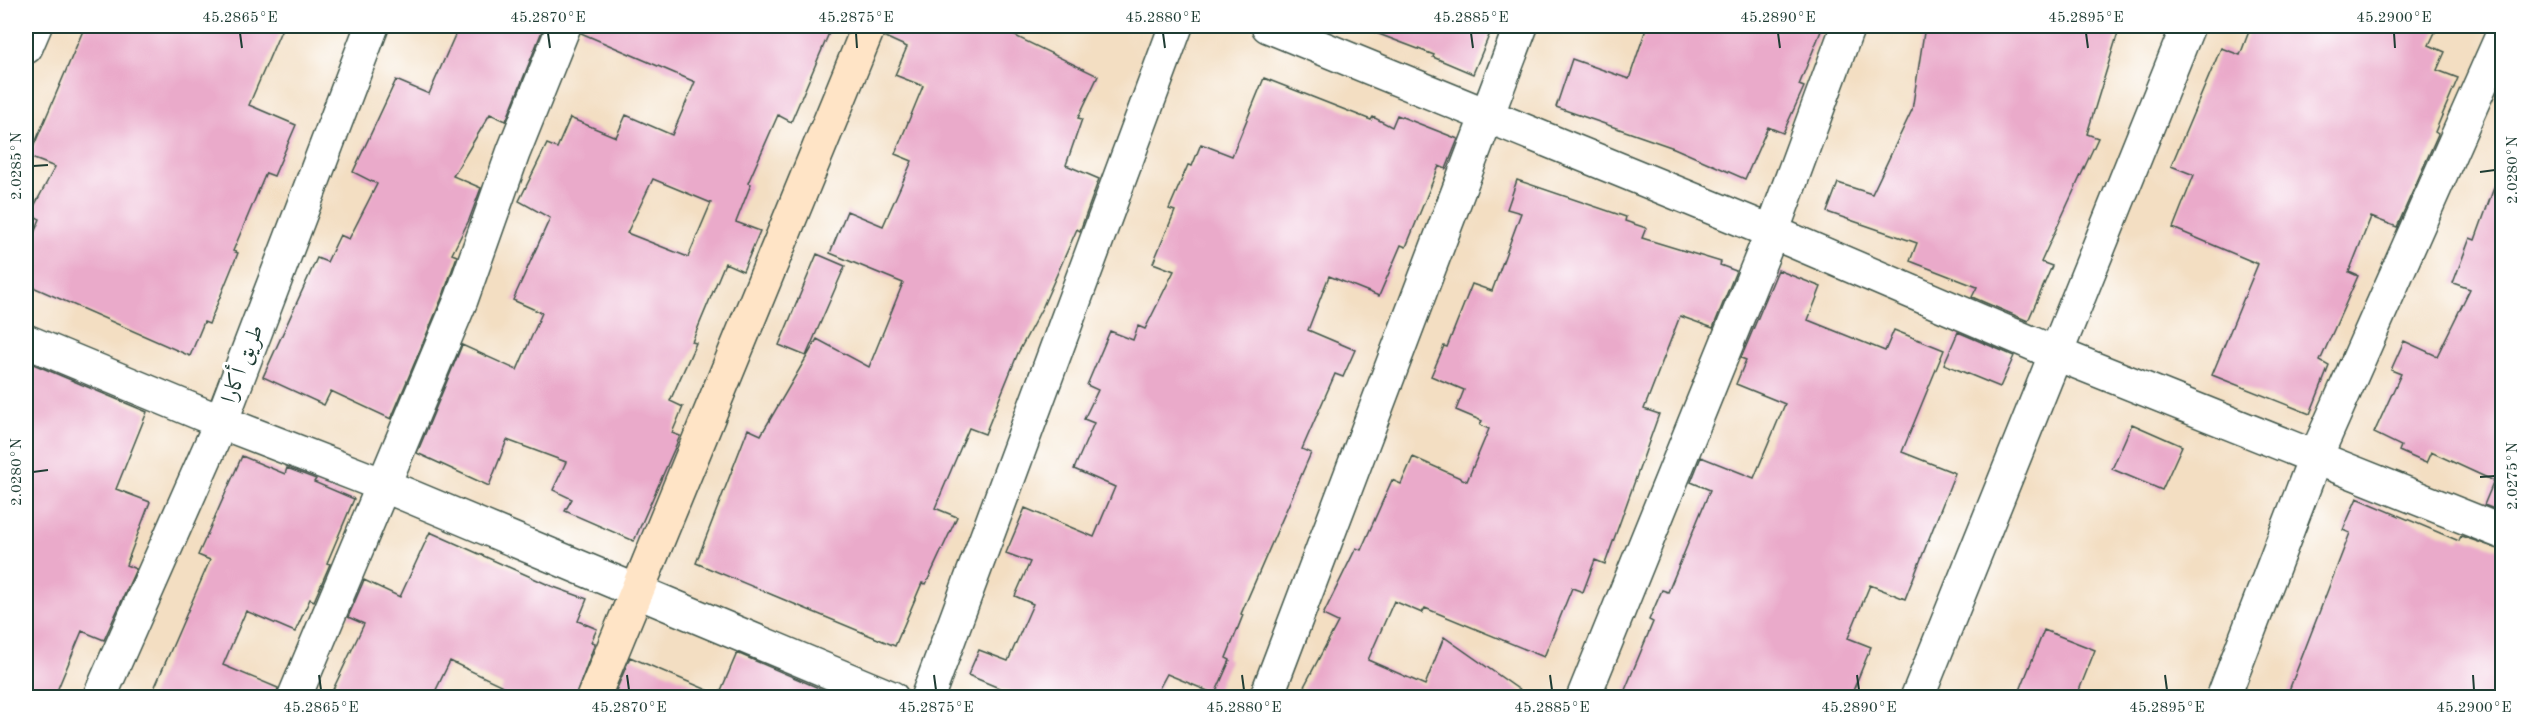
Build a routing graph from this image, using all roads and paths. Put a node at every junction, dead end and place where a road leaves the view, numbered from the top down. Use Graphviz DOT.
graph roads {
  1 [pos="35,26"];
  2 [pos="372,26"];
  3 [pos="564,26"];
  4 [pos="869,26"];
  5 [pos="1176,26"];
  6 [pos="1269,26"];
  7 [pos="1521,26"];
  8 [pos="1848,26"];
  9 [pos="2188,26"];
  10 [pos="2502,36"];
  11 [pos="26,47"];
  12 [pos="1485,116"];
  13 [pos="1772,232"];
  14 [pos="26,340"];
  15 [pos="2057,354"];
  16 [pos="220,422"];
  17 [pos="2316,459"];
  18 [pos="383,485"];
  19 [pos="2502,532"];
  20 [pos="636,591"];
  21 [pos="99,698"];
  22 [pos="294,698"];
  23 [pos="593,698"];
  24 [pos="892,698"];
  25 [pos="927,698"];
  26 [pos="1266,698"];
  27 [pos="1583,698"];
  28 [pos="1917,698"];
  29 [pos="2223,698"];
  1 -- 11 [label="street"];
  2 -- 16 [label="street, طريق أكارا"];
  3 -- 18 [label="street"];
  4 -- 20 [label="street"];
  5 -- 25 [label="street"];
  6 -- 12 [label="street"];
  7 -- 12 [label="street"];
  8 -- 13 [label="street"];
  9 -- 15 [label="street"];
  10 -- 17 [label="street"];
  12 -- 13 [label="street"];
  12 -- 26 [label="street"];
  13 -- 15 [label="street"];
  13 -- 27 [label="street"];
  14 -- 16 [label="street"];
  15 -- 17 [label="street"];
  15 -- 28 [label="street"];
  16 -- 18 [label="street"];
  16 -- 21 [label="street, طريق أكارا"];
  17 -- 19 [label="street"];
  17 -- 29 [label="street"];
  18 -- 20 [label="street"];
  18 -- 22 [label="street"];
  20 -- 23 [label="street"];
  20 -- 24 [label="street"];
}
